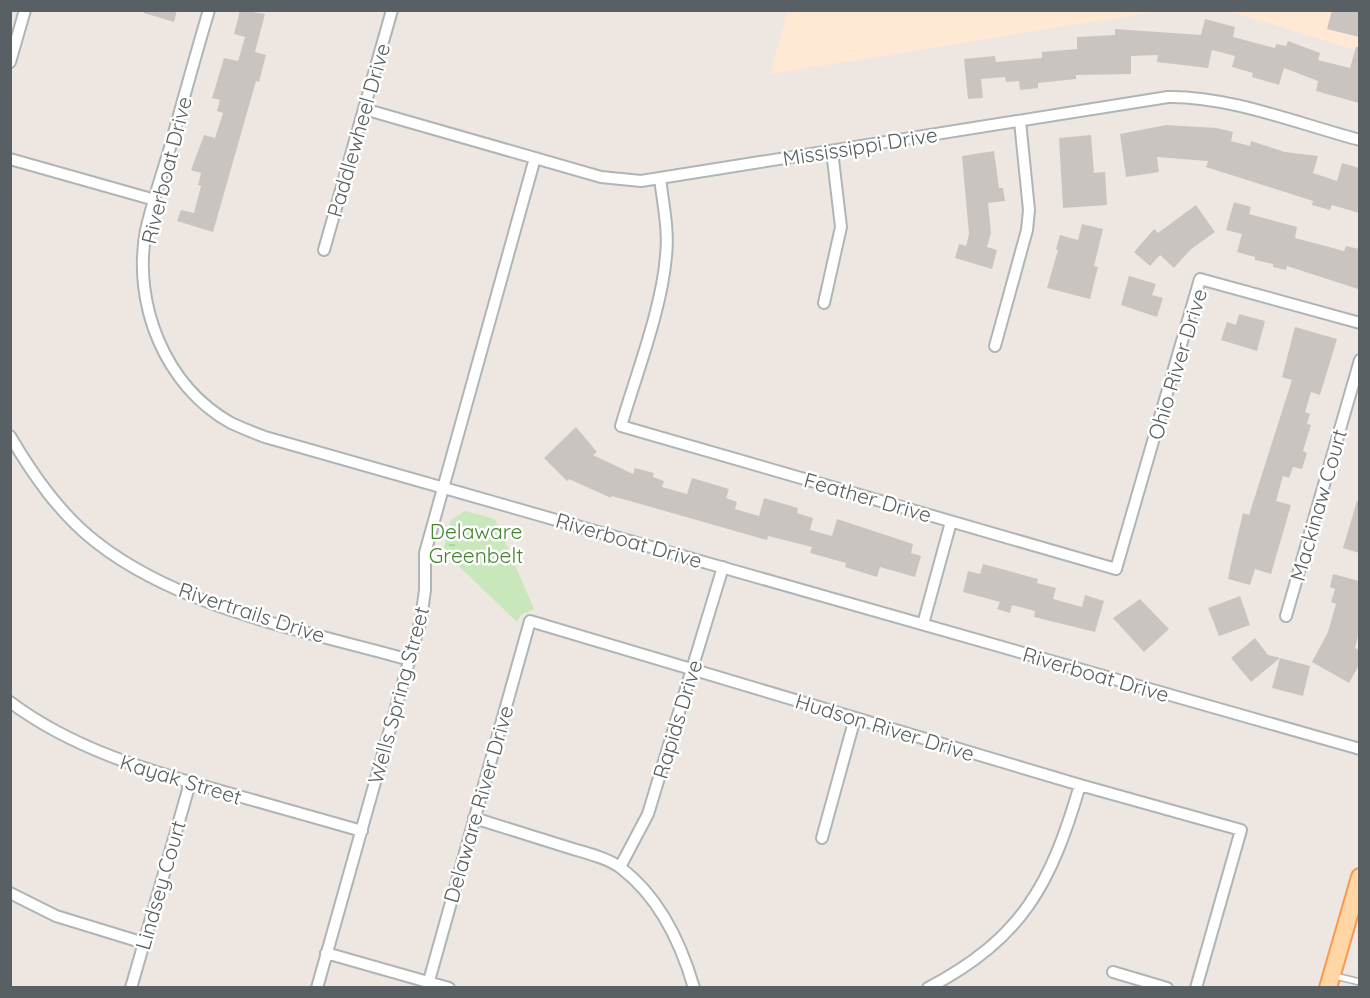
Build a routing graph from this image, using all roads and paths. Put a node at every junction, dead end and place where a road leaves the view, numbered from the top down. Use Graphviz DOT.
graph roads {
  1 [pos="25,10"];
  2 [pos="209,10"];
  3 [pos="392,10"];
  4 [pos="10,62"];
  5 [pos="364,109"];
  6 [pos="1020,121"];
  7 [pos="1359,140"];
  8 [pos="832,151"];
  9 [pos="536,158"];
  10 [pos="10,159"];
  11 [pos="660,178"];
  12 [pos="155,200"];
  13 [pos="324,250"];
  14 [pos="824,303"];
  15 [pos="1359,323"];
  16 [pos="995,346"];
  17 [pos="1359,360"];
  18 [pos="10,436"];
  19 [pos="442,487"];
  20 [pos="951,522"];
  21 [pos="449,545"];
  22 [pos="456,545"];
  23 [pos="723,567"];
  24 [pos="1116,569"];
  25 [pos="1286,615"];
  26 [pos="530,621"];
  27 [pos="923,624"];
  28 [pos="410,660"];
  29 [pos="693,670"];
  30 [pos="10,702"];
  31 [pos="855,718"];
  32 [pos="1359,749"];
  33 [pos="190,783"];
  34 [pos="1080,785"];
  35 [pos="474,818"];
  36 [pos="363,831"];
  37 [pos="822,838"];
  38 [pos="620,867"];
  39 [pos="1359,877"];
  40 [pos="10,893"];
  41 [pos="144,943"];
  42 [pos="326,953"];
  43 [pos="1113,972"];
  44 [pos="1330,981"];
  45 [pos="1359,982"];
  46 [pos="428,984"];
  47 [pos="131,987"];
  48 [pos="317,987"];
  49 [pos="449,987"];
  50 [pos="694,987"];
  51 [pos="928,987"];
  52 [pos="1167,987"];
  53 [pos="1196,987"];
  1 -- 4 [label="street"];
  2 -- 12 [label="street, Riverboat Drive"];
  3 -- 5 [label="street, Paddlewheel Drive"];
  5 -- 9 [label="street, Mississippi Drive"];
  5 -- 13 [label="street, Paddlewheel Drive"];
  6 -- 7 [label="street, Mississippi Drive"];
  6 -- 8 [label="street, Mississippi Drive"];
  6 -- 16 [label="street"];
  8 -- 11 [label="street, Mississippi Drive"];
  8 -- 14 [label="street"];
  9 -- 11 [label="street, Mississippi Drive"];
  9 -- 19 [label="street, Wells Spring Street"];
  10 -- 12 [label="street"];
  11 -- 20 [label="street, Feather Drive"];
  12 -- 19 [label="street, Riverboat Drive"];
  15 -- 24 [label="street, Ohio River Drive"];
  17 -- 25 [label="street, Mackinaw Court"];
  18 -- 28 [label="street, Rivertrails Drive"];
  19 -- 23 [label="street, Riverboat Drive"];
  19 -- 28 [label="street, Wells Spring Street"];
  20 -- 24 [label="street, Feather Drive"];
  20 -- 27 [label="street"];
  21 -- 22 [label="path"];
  23 -- 27 [label="street, Riverboat Drive"];
  23 -- 29 [label="street, Rapids Drive"];
  26 -- 29 [label="street, Hudson River Drive"];
  26 -- 35 [label="street, Delaware River Drive"];
  27 -- 32 [label="street, Riverboat Drive"];
  28 -- 36 [label="street, Wells Spring Street"];
  29 -- 31 [label="street, Hudson River Drive"];
  29 -- 38 [label="street, Rapids Drive"];
  30 -- 33 [label="street, Kayak Street"];
  31 -- 34 [label="street, Hudson River Drive"];
  31 -- 37 [label="street"];
  33 -- 36 [label="street, Kayak Street"];
  33 -- 41 [label="street, Lindsey Court"];
  34 -- 51 [label="street"];
  34 -- 53 [label="street, Hudson River Drive"];
  35 -- 38 [label="street"];
  35 -- 46 [label="street, Delaware River Drive"];
  36 -- 42 [label="street, Wells Spring Street"];
  38 -- 50 [label="street"];
  39 -- 44 [label="main road"];
  40 -- 41 [label="street"];
  41 -- 47 [label="street, Lindsey Court"];
  42 -- 46 [label="street"];
  42 -- 48 [label="street, Wells Spring Street"];
  43 -- 52 [label="street"];
  44 -- 45 [label="lane"];
  46 -- 49 [label="street"];
}
